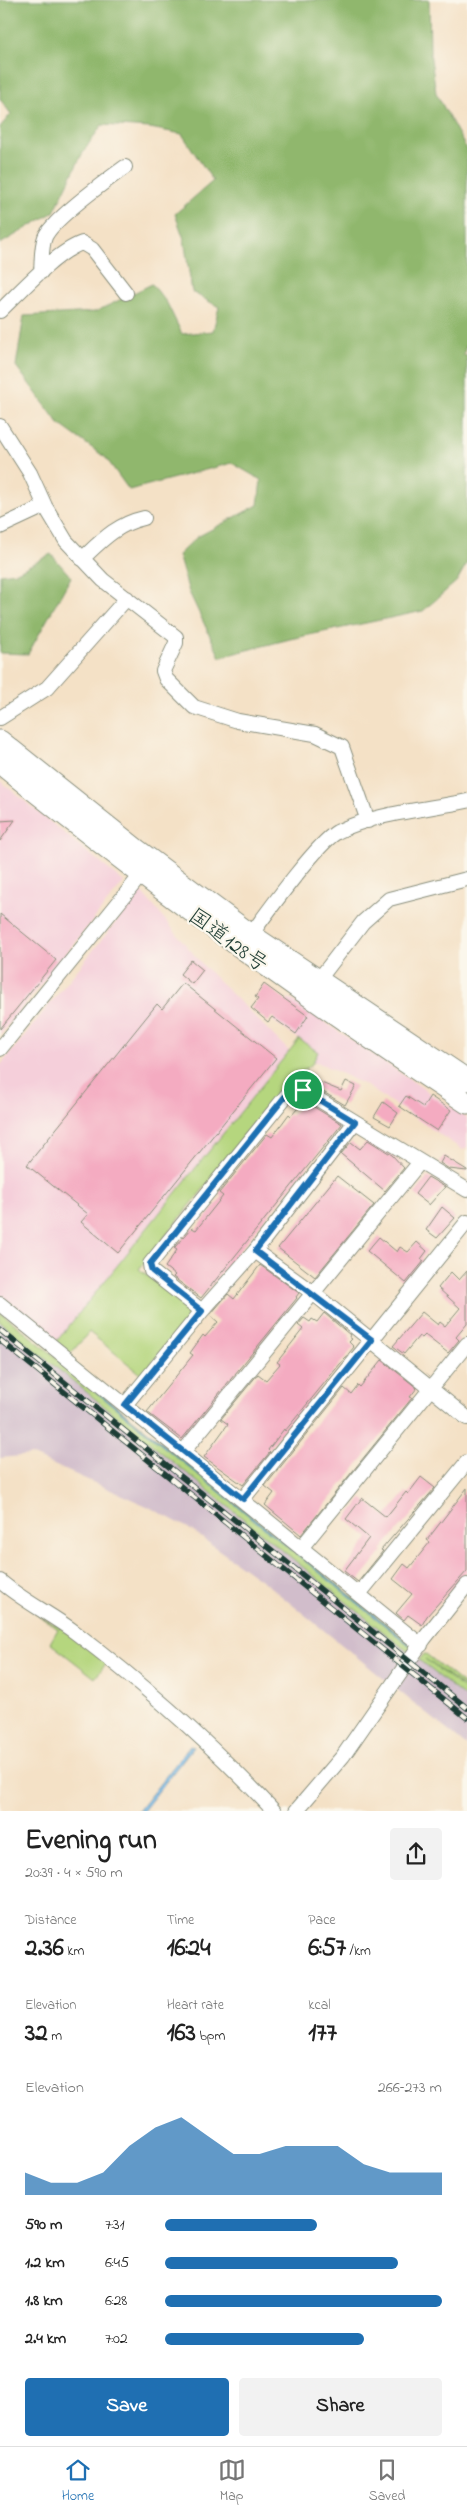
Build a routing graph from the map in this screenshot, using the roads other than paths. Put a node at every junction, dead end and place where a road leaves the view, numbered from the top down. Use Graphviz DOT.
graph roads {
  1 [pos="125,167"];
  2 [pos="41,272"];
  3 [pos="126,293"];
  4 [pos="0,311"];
  5 [pos="0,426"];
  6 [pos="45,506"];
  7 [pos="144,518"];
  8 [pos="0,527"];
  9 [pos="82,559"];
  10 [pos="127,598"];
  11 [pos="0,718"];
  12 [pos="0,741"];
  13 [pos="0,763"];
  14 [pos="467,801"];
  15 [pos="368,821"];
  16 [pos="141,875"];
  17 [pos="467,879"];
  18 [pos="246,942"];
  19 [pos="317,982"];
  20 [pos="0,1049"];
  21 [pos="467,1080"];
  22 [pos="467,1103"];
  23 [pos="355,1122"];
  24 [pos="420,1162"];
  25 [pos="467,1190"];
  26 [pos="467,1222"];
  27 [pos="255,1251"];
  28 [pos="313,1293"];
  29 [pos="0,1304"];
  30 [pos="202,1311"];
  31 [pos="372,1340"];
  32 [pos="467,1344"];
  33 [pos="432,1388"];
  34 [pos="125,1405"];
  35 [pos="467,1418"];
  36 [pos="183,1452"];
  37 [pos="467,1462"];
  38 [pos="243,1499"];
  39 [pos="301,1548"];
  40 [pos="0,1581"];
  41 [pos="467,1585"];
  42 [pos="359,1594"];
  43 [pos="421,1645"];
  44 [pos="274,1811"];
  45 [pos="296,1811"];
  1 -- 2 [label="street"];
  2 -- 3 [label="street"];
  2 -- 4 [label="street"];
  5 -- 6 [label="street"];
  6 -- 8 [label="street"];
  6 -- 9 [label="street"];
  7 -- 9 [label="street"];
  9 -- 10 [label="street"];
  10 -- 11 [label="street"];
  10 -- 15 [label="street"];
  12 -- 18 [label="highway, 国道128号"];
  13 -- 16 [label="highway, 国道128号"];
  14 -- 15 [label="street"];
  15 -- 18 [label="street"];
  16 -- 18 [label="highway, 国道128号"];
  16 -- 20 [label="street"];
  17 -- 19 [label="street"];
  18 -- 19 [label="highway, 国道128号"];
  18 -- 22 [label="highway, 国道128号"];
  19 -- 21 [label="highway, 国道128号"];
  23 -- 24 [label="street"];
  23 -- 27 [label="street"];
  23 -- 30 [label="street"];
  24 -- 25 [label="street"];
  24 -- 28 [label="street"];
  26 -- 31 [label="street"];
  27 -- 28 [label="street"];
  27 -- 30 [label="street"];
  28 -- 31 [label="street"];
  28 -- 36 [label="street"];
  29 -- 34 [label="street"];
  30 -- 34 [label="street"];
  31 -- 33 [label="street"];
  31 -- 38 [label="street"];
  32 -- 33 [label="street"];
  33 -- 35 [label="street"];
  33 -- 39 [label="street"];
  34 -- 36 [label="street"];
  36 -- 38 [label="street"];
  37 -- 42 [label="street"];
  38 -- 39 [label="street"];
  39 -- 42 [label="street"];
  40 -- 44 [label="street"];
  41 -- 43 [label="street"];
  42 -- 43 [label="street"];
  43 -- 45 [label="street"];
}
